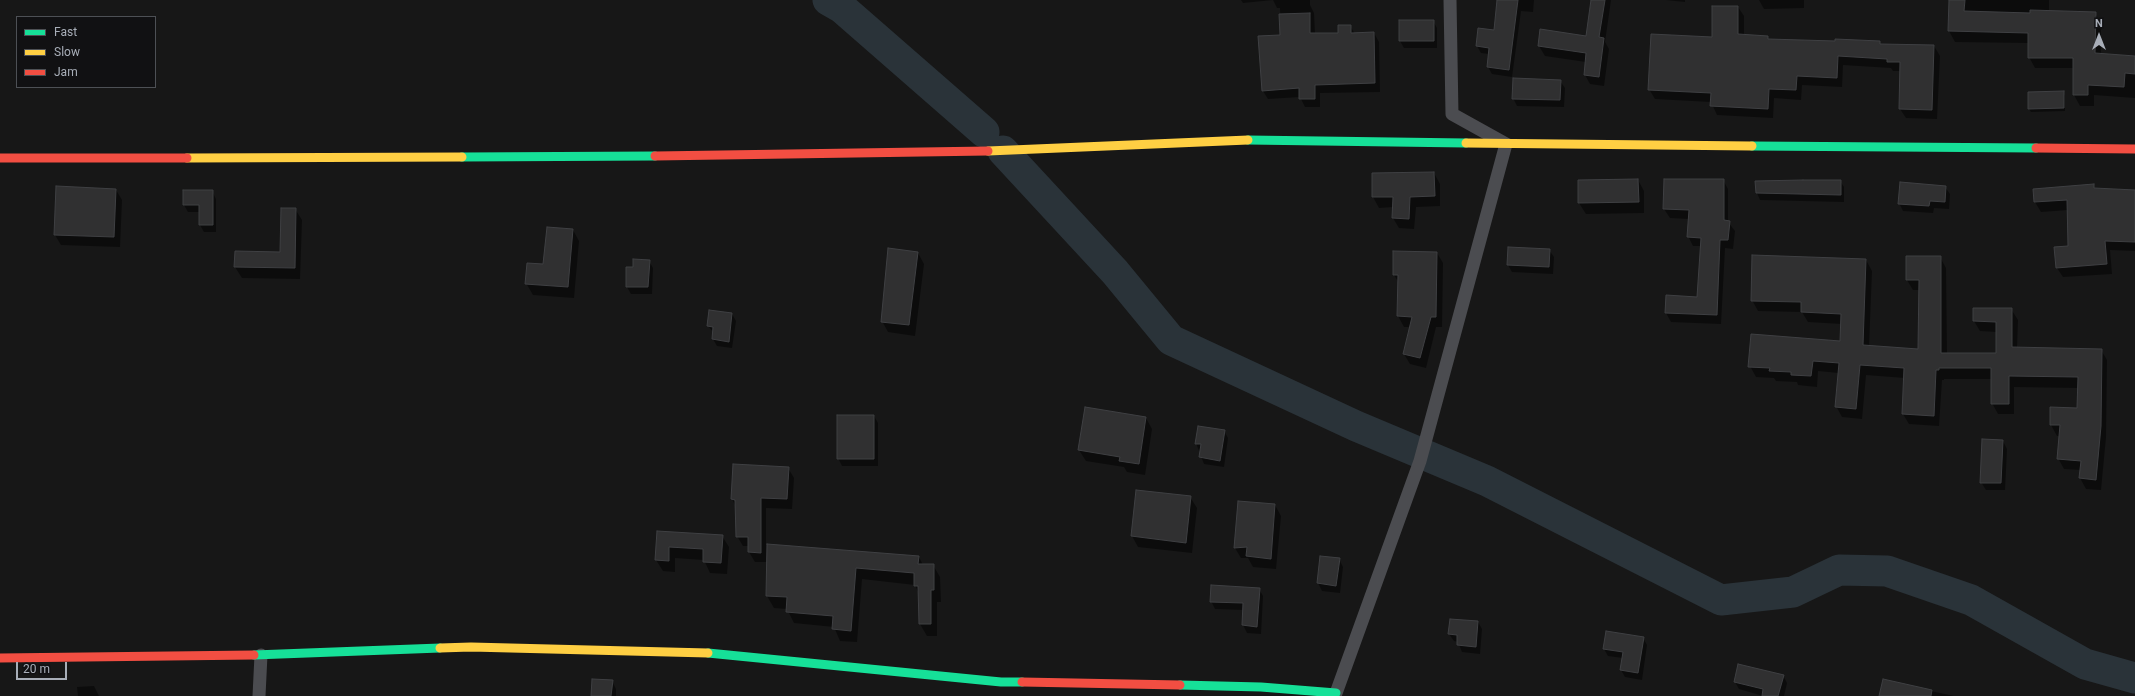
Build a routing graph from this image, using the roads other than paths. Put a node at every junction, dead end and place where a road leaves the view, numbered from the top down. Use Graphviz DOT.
graph roads {
  1 [pos="1450,0"];
  2 [pos="1506,144"];
  3 [pos="2135,149"];
  4 [pos="0,158"];
  5 [pos="261,655"];
  6 [pos="0,658"];
  7 [pos="1336,694"];
  8 [pos="259,696"];
  1 -- 2 [label="street"];
  2 -- 3 [label="street"];
  2 -- 4 [label="street"];
  2 -- 7 [label="street"];
  5 -- 6 [label="street"];
  5 -- 7 [label="street"];
  5 -- 8 [label="street"];
}
